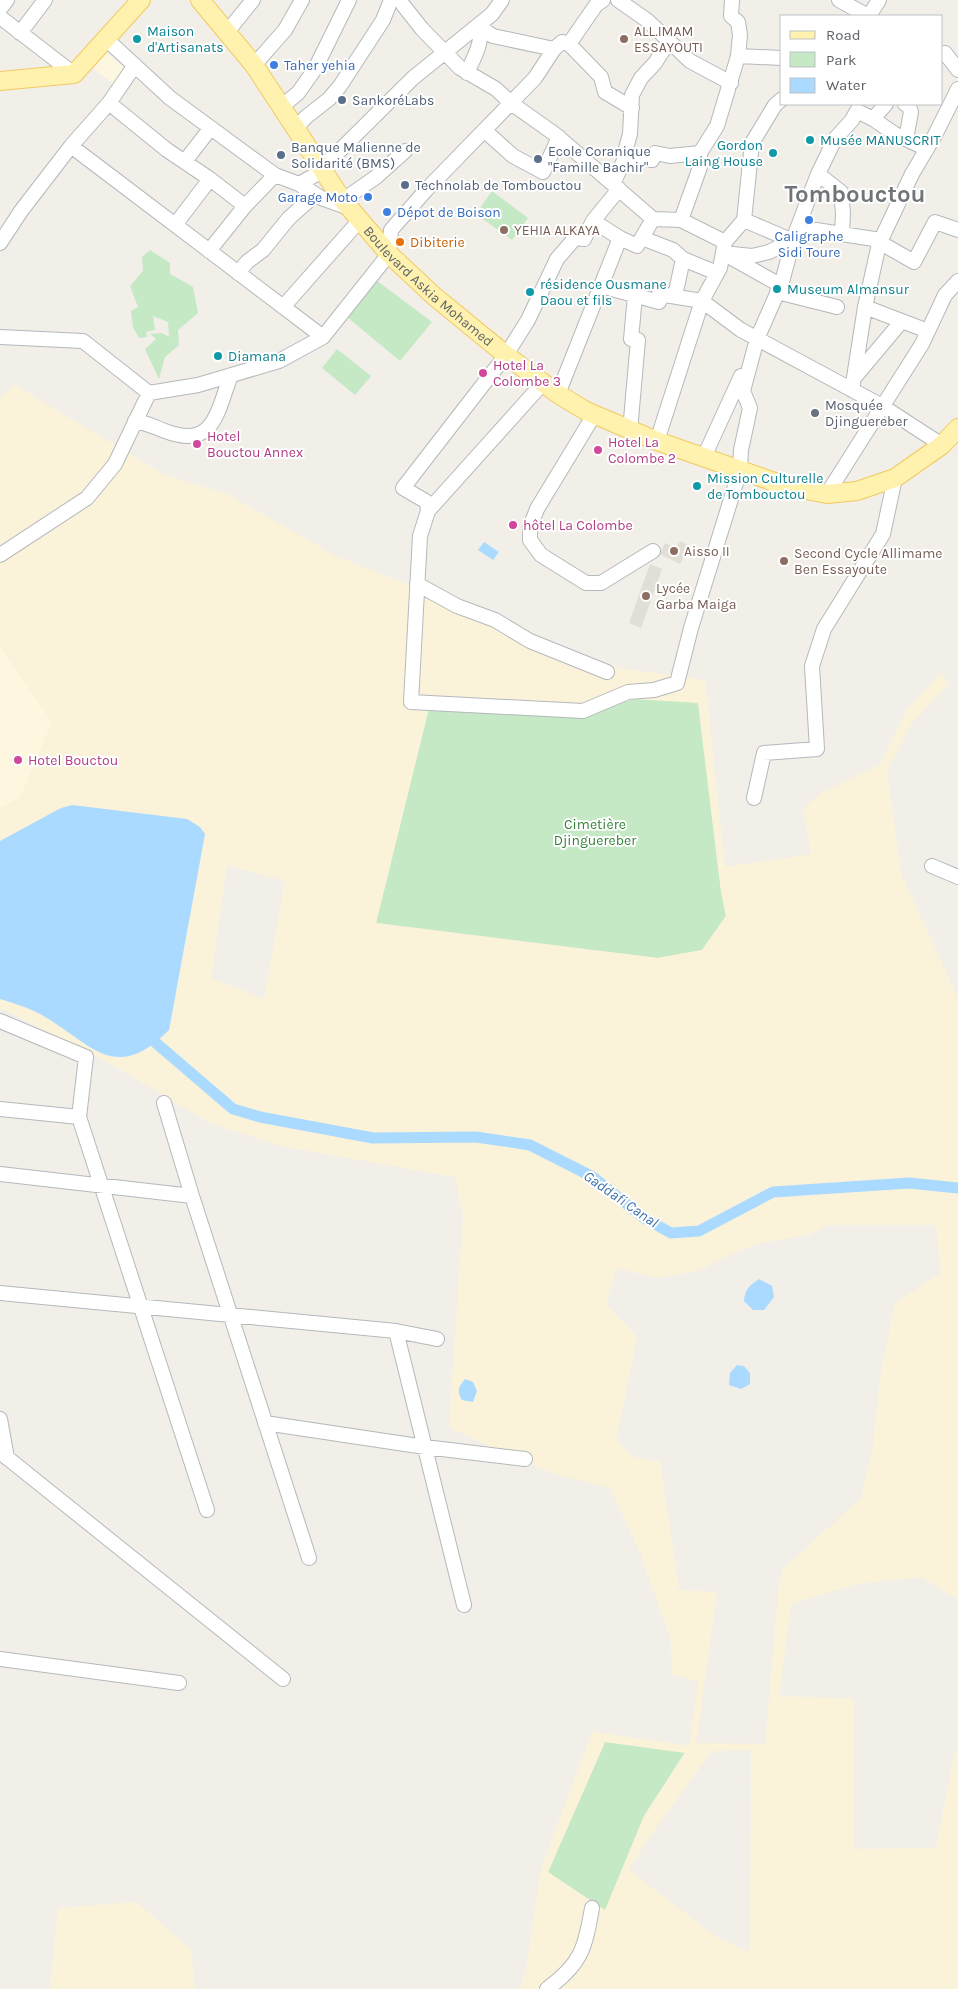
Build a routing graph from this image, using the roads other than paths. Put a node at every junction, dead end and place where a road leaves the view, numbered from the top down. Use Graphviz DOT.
graph roads {
  1 [pos="7,0"];
  2 [pos="45,0"];
  3 [pos="141,0"];
  4 [pos="200,0"];
  5 [pos="253,0"];
  6 [pos="302,0"];
  7 [pos="348,0"];
  8 [pos="502,0"];
  9 [pos="603,0"];
  10 [pos="619,0"];
  11 [pos="732,0"];
  12 [pos="839,0"];
  13 [pos="879,0"];
  14 [pos="400,2"];
  15 [pos="0,9"];
  16 [pos="865,11"];
  17 [pos="0,17"];
  18 [pos="478,26"];
  19 [pos="20,32"];
  20 [pos="227,32"];
  21 [pos="105,38"];
  22 [pos="669,41"];
  23 [pos="569,44"];
  24 [pos="554,49"];
  25 [pos="948,51"];
  26 [pos="444,54"];
  27 [pos="738,56"];
  28 [pos="780,58"];
  29 [pos="135,65"];
  30 [pos="254,65"];
  31 [pos="958,70"];
  32 [pos="467,73"];
  33 [pos="74,74"];
  34 [pos="0,81"];
  35 [pos="731,82"];
  36 [pos="958,89"];
  37 [pos="780,101"];
  38 [pos="109,103"];
  39 [pos="511,103"];
  40 [pos="885,105"];
  41 [pos="908,105"];
  42 [pos="280,107"];
  43 [pos="855,107"];
  44 [pos="632,108"];
  45 [pos="873,119"];
  46 [pos="210,129"];
  47 [pos="295,129"];
  48 [pos="484,130"];
  49 [pos="559,137"];
  50 [pos="906,139"];
  51 [pos="71,146"];
  52 [pos="927,149"];
  53 [pos="405,151"];
  54 [pos="700,153"];
  55 [pos="626,156"];
  56 [pos="185,161"];
  57 [pos="322,168"];
  58 [pos="818,174"];
  59 [pos="275,175"];
  60 [pos="210,179"];
  61 [pos="299,184"];
  62 [pos="616,187"];
  63 [pos="315,194"];
  64 [pos="244,206"];
  65 [pos="350,210"];
  66 [pos="653,219"];
  67 [pos="681,220"];
  68 [pos="744,220"];
  69 [pos="593,221"];
  70 [pos="175,225"];
  71 [pos="958,230"];
  72 [pos="842,233"];
  73 [pos="620,238"];
  74 [pos="642,238"];
  75 [pos="793,241"];
  76 [pos="880,241"];
  77 [pos="0,243"];
  78 [pos="724,248"];
  79 [pos="210,251"];
  80 [pos="388,254"];
  81 [pos="683,259"];
  82 [pos="238,272"];
  83 [pos="717,273"];
  84 [pos="958,280"];
  85 [pos="601,286"];
  86 [pos="779,288"];
  87 [pos="635,296"];
  88 [pos="675,296"];
  89 [pos="702,302"];
  90 [pos="864,306"];
  91 [pos="283,307"];
  92 [pos="837,307"];
  93 [pos="901,322"];
  94 [pos="928,331"];
  95 [pos="0,337"];
  96 [pos="323,337"];
  97 [pos="756,344"];
  98 [pos="506,355"];
  99 [pos="231,375"];
  100 [pos="543,383"];
  101 [pos="853,384"];
  102 [pos="149,393"];
  103 [pos="558,394"];
  104 [pos="882,406"];
  105 [pos="594,415"];
  106 [pos="136,421"];
  107 [pos="958,428"];
  108 [pos="630,431"];
  109 [pos="657,441"];
  110 [pos="942,445"];
  111 [pos="704,458"];
  112 [pos="740,470"];
  113 [pos="895,478"];
  114 [pos="827,494"];
  115 [pos="428,511"];
  116 [pos="653,552"];
  117 [pos="0,555"];
  118 [pos="417,584"];
  119 [pos="606,672"];
  120 [pos="754,798"];
  121 [pos="932,866"];
  122 [pos="958,878"];
  123 [pos="0,1021"];
  124 [pos="164,1103"];
  125 [pos="0,1109"];
  126 [pos="79,1117"];
  127 [pos="0,1174"];
  128 [pos="102,1186"];
  129 [pos="192,1196"];
  130 [pos="0,1293"];
  131 [pos="141,1307"];
  132 [pos="230,1315"];
  133 [pos="396,1331"];
  134 [pos="436,1339"];
  135 [pos="0,1419"];
  136 [pos="265,1423"];
  137 [pos="424,1447"];
  138 [pos="3,1455"];
  139 [pos="525,1459"];
  140 [pos="207,1510"];
  141 [pos="308,1558"];
  142 [pos="464,1605"];
  143 [pos="0,1659"];
  144 [pos="283,1679"];
  145 [pos="179,1683"];
  146 [pos="592,1908"];
  147 [pos="547,1989"];
  1 -- 15 [label="street"];
  2 -- 19 [label="street"];
  3 -- 21 [label="main road"];
  4 -- 20 [label="main road, Boulevard Askia Mohamed"];
  5 -- 20 [label="street"];
  6 -- 30 [label="street"];
  7 -- 42 [label="street"];
  8 -- 18 [label="street"];
  9 -- 23 [label="street"];
  10 -- 22 [label="street"];
  11 -- 27 [label="street"];
  12 -- 16 [label="street"];
  13 -- 16 [label="street"];
  14 -- 26 [label="street"];
  14 -- 47 [label="street"];
  17 -- 19 [label="street"];
  18 -- 24 [label="street"];
  18 -- 26 [label="street"];
  18 -- 32 [label="street"];
  19 -- 33 [label="street"];
  20 -- 30 [label="main road, Boulevard Askia Mohamed"];
  21 -- 29 [label="street"];
  21 -- 33 [label="main road"];
  22 -- 35 [label="street"];
  22 -- 44 [label="street"];
  23 -- 24 [label="street"];
  23 -- 44 [label="street"];
  24 -- 39 [label="street"];
  25 -- 31 [label="street"];
  26 -- 32 [label="street"];
  26 -- 57 [label="street"];
  27 -- 28 [label="street"];
  27 -- 35 [label="street"];
  29 -- 38 [label="street"];
  29 -- 46 [label="street"];
  30 -- 42 [label="main road, Boulevard Askia Mohamed"];
  32 -- 39 [label="street"];
  33 -- 34 [label="main road"];
  35 -- 54 [label="street"];
  36 -- 52 [label="street"];
  37 -- 68 [label="street"];
  38 -- 51 [label="street"];
  38 -- 56 [label="street"];
  39 -- 48 [label="street"];
  39 -- 49 [label="street"];
  40 -- 45 [label="street"];
  41 -- 50 [label="street"];
  42 -- 47 [label="main road, Boulevard Askia Mohamed"];
  43 -- 45 [label="street"];
  43 -- 58 [label="street"];
  44 -- 55 [label="street"];
  45 -- 50 [label="street"];
  46 -- 56 [label="street"];
  46 -- 59 [label="street"];
  47 -- 57 [label="main road, Boulevard Askia Mohamed"];
  48 -- 49 [label="street"];
  48 -- 80 [label="street"];
  49 -- 62 [label="street"];
  50 -- 52 [label="street"];
  51 -- 70 [label="street"];
  51 -- 77 [label="street"];
  52 -- 76 [label="street"];
  53 -- 65 [label="street"];
  54 -- 55 [label="street"];
  54 -- 67 [label="street"];
  55 -- 62 [label="street"];
  56 -- 60 [label="street"];
  57 -- 61 [label="street"];
  57 -- 65 [label="main road, Boulevard Askia Mohamed"];
  58 -- 72 [label="street"];
  58 -- 75 [label="street"];
  59 -- 61 [label="street"];
  59 -- 64 [label="street"];
  60 -- 64 [label="street"];
  60 -- 70 [label="street"];
  61 -- 63 [label="street"];
  62 -- 66 [label="street"];
  62 -- 69 [label="street"];
  63 -- 65 [label="street"];
  63 -- 82 [label="street"];
  64 -- 79 [label="street"];
  65 -- 80 [label="main road, Boulevard Askia Mohamed"];
  65 -- 91 [label="street"];
  66 -- 67 [label="street"];
  66 -- 74 [label="street"];
  67 -- 78 [label="street"];
  68 -- 75 [label="street"];
  68 -- 78 [label="street"];
  69 -- 73 [label="street"];
  69 -- 98 [label="street"];
  70 -- 79 [label="street"];
  71 -- 76 [label="street"];
  72 -- 75 [label="street"];
  72 -- 76 [label="street"];
  73 -- 74 [label="street"];
  73 -- 85 [label="street"];
  74 -- 81 [label="street"];
  75 -- 78 [label="street"];
  75 -- 86 [label="street"];
  76 -- 90 [label="street"];
  78 -- 83 [label="street"];
  78 -- 86 [label="street"];
  79 -- 82 [label="street"];
  80 -- 96 [label="street"];
  80 -- 98 [label="main road, Boulevard Askia Mohamed"];
  81 -- 83 [label="street"];
  81 -- 88 [label="street"];
  82 -- 91 [label="street"];
  83 -- 89 [label="street"];
  84 -- 94 [label="street"];
  85 -- 87 [label="street"];
  85 -- 103 [label="street"];
  86 -- 92 [label="street"];
  86 -- 97 [label="street"];
  87 -- 88 [label="street"];
  87 -- 108 [label="street"];
  88 -- 89 [label="street"];
  89 -- 97 [label="street"];
  89 -- 109 [label="street"];
  90 -- 93 [label="street"];
  90 -- 101 [label="street"];
  91 -- 96 [label="street"];
  93 -- 94 [label="street"];
  93 -- 101 [label="street"];
  94 -- 104 [label="street"];
  95 -- 102 [label="street"];
  96 -- 99 [label="street"];
  97 -- 101 [label="street"];
  97 -- 111 [label="street"];
  97 -- 112 [label="street"];
  98 -- 100 [label="main road, Boulevard Askia Mohamed"];
  98 -- 115 [label="street"];
  99 -- 102 [label="street"];
  99 -- 106 [label="street"];
  100 -- 103 [label="main road, Boulevard Askia Mohamed"];
  100 -- 115 [label="street"];
  101 -- 104 [label="street"];
  102 -- 106 [label="street"];
  103 -- 105 [label="main road, Boulevard Askia Mohamed"];
  104 -- 110 [label="street"];
  104 -- 114 [label="street"];
  105 -- 108 [label="main road, Boulevard Askia Mohamed"];
  105 -- 116 [label="street"];
  106 -- 117 [label="street"];
  107 -- 110 [label="main road, Boulevard Askia Mohamed"];
  108 -- 109 [label="main road, Boulevard Askia Mohamed"];
  109 -- 111 [label="main road, Boulevard Askia Mohamed"];
  110 -- 113 [label="main road, Boulevard Askia Mohamed"];
  111 -- 112 [label="main road, Boulevard Askia Mohamed"];
  112 -- 114 [label="main road, Boulevard Askia Mohamed"];
  112 -- 118 [label="street"];
  113 -- 114 [label="main road, Boulevard Askia Mohamed"];
  113 -- 120 [label="street"];
  115 -- 118 [label="street"];
  118 -- 119 [label="street"];
  121 -- 122 [label="street"];
  123 -- 126 [label="street"];
  124 -- 129 [label="street"];
  125 -- 126 [label="street"];
  126 -- 128 [label="street"];
  127 -- 128 [label="street"];
  128 -- 129 [label="street"];
  128 -- 131 [label="street"];
  129 -- 132 [label="street"];
  130 -- 131 [label="street"];
  131 -- 132 [label="street"];
  131 -- 140 [label="street"];
  132 -- 133 [label="street"];
  132 -- 136 [label="street"];
  133 -- 134 [label="street"];
  133 -- 137 [label="street"];
  135 -- 138 [label="street"];
  136 -- 137 [label="street"];
  136 -- 141 [label="street"];
  137 -- 139 [label="street"];
  137 -- 142 [label="street"];
  138 -- 144 [label="street"];
  143 -- 145 [label="street"];
  146 -- 147 [label="street"];
}
